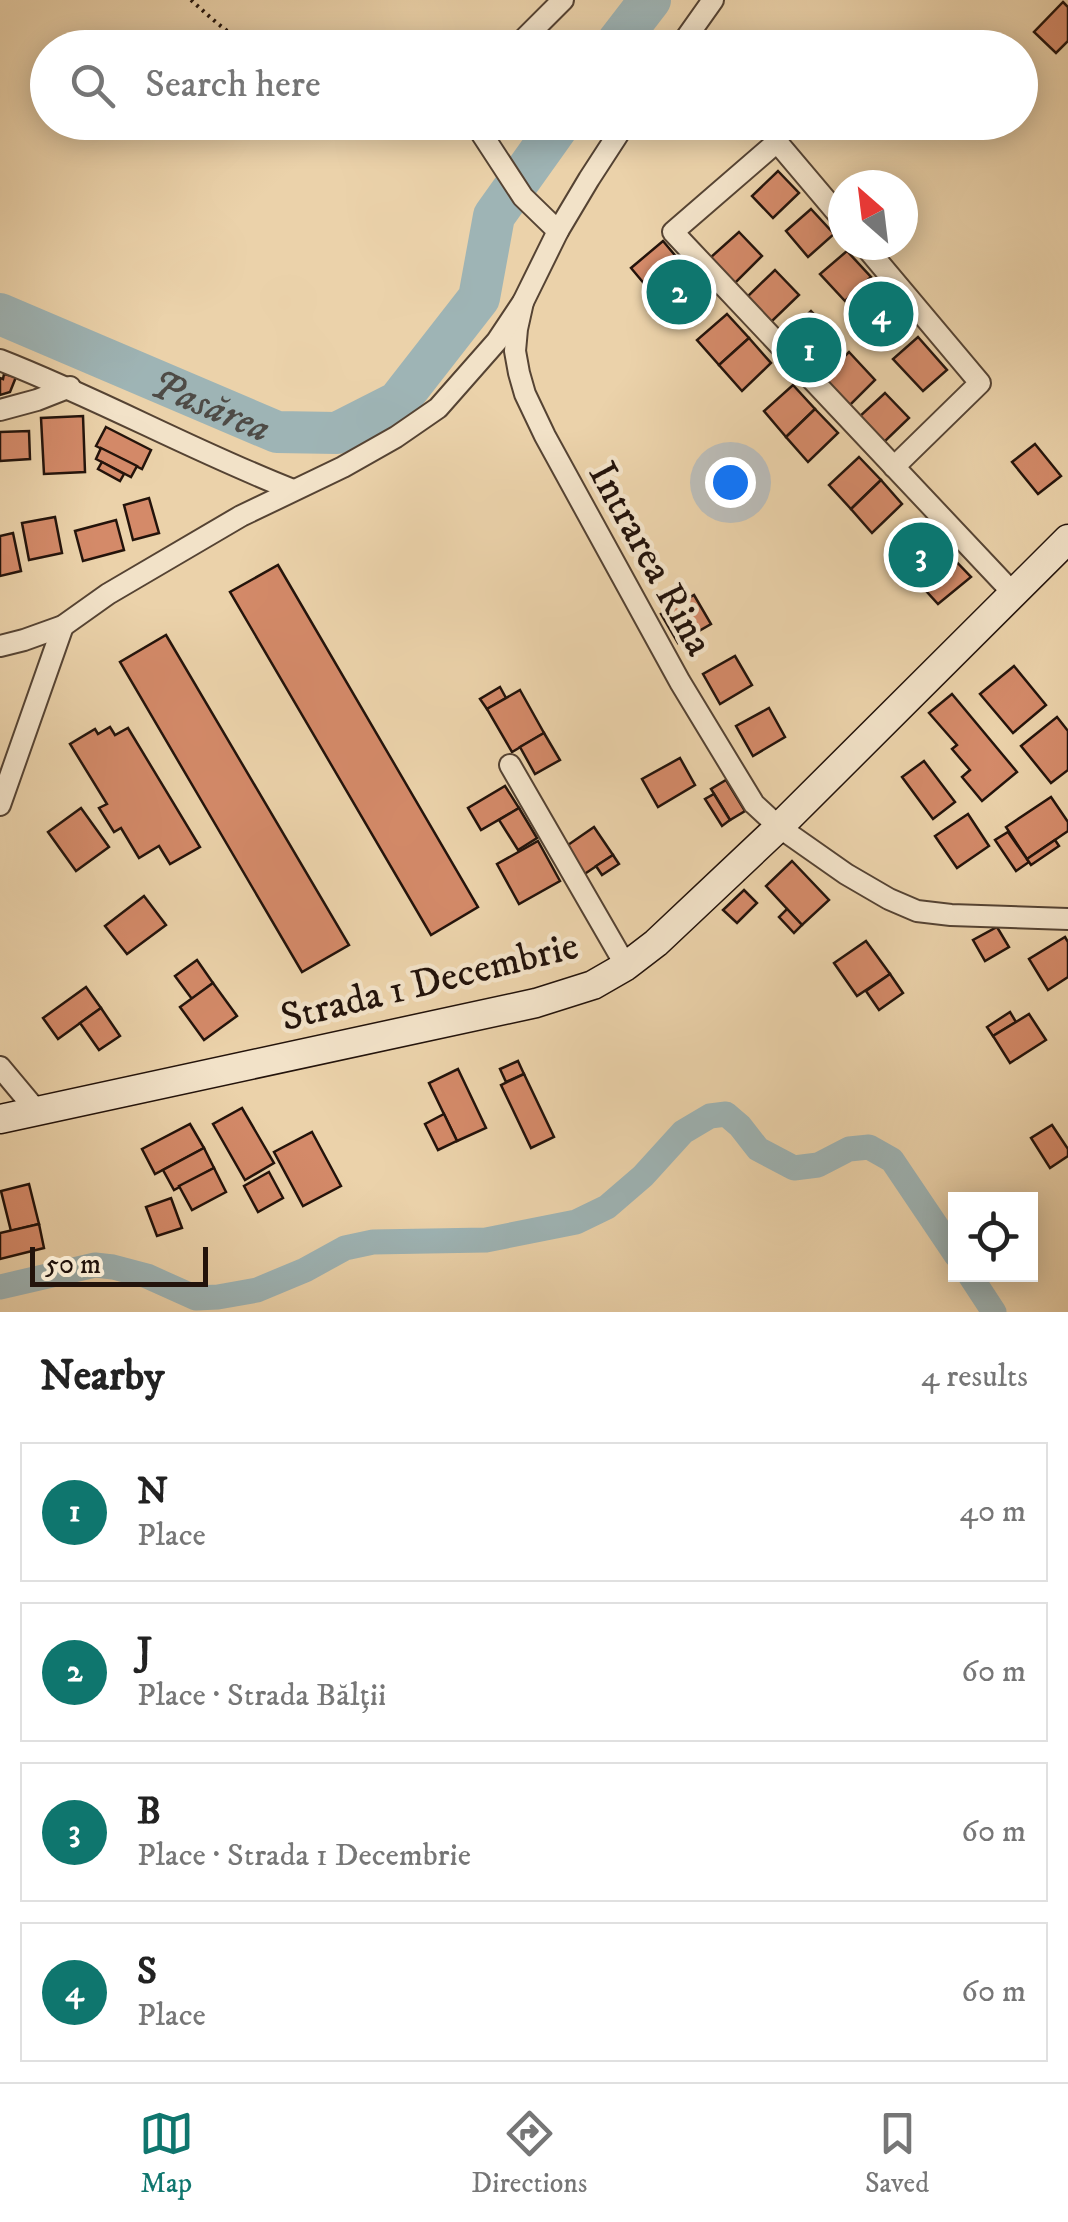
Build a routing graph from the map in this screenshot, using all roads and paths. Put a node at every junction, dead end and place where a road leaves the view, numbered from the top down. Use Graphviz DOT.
graph roads {
  1 [pos="191,0"];
  2 [pos="563,0"];
  3 [pos="713,0"];
  4 [pos="225,30"];
  5 [pos="533,30"];
  6 [pos="692,30"];
  7 [pos="485,140"];
  8 [pos="614,140"];
  9 [pos="828,202"];
  10 [pos="558,231"];
  11 [pos="877,260"];
  12 [pos="523,302"];
  13 [pos="0,360"];
  14 [pos="70,388"];
  15 [pos="0,410"];
  16 [pos="894,467"];
  17 [pos="293,490"];
  18 [pos="1068,538"];
  19 [pos="1013,592"];
  20 [pos="63,626"];
  21 [pos="0,646"];
  22 [pos="510,765"];
  23 [pos="0,804"];
  24 [pos="779,827"];
  25 [pos="1068,919"];
  26 [pos="626,966"];
  27 [pos="0,1067"];
  28 [pos="36,1110"];
  29 [pos="0,1119"];
  1 -- 4 [label="path"];
  2 -- 5 [label="street"];
  3 -- 6 [label="street"];
  7 -- 10 [label="street"];
  8 -- 10 [label="street"];
  9 -- 16 [label="street"];
  10 -- 12 [label="street"];
  11 -- 16 [label="street"];
  12 -- 17 [label="street"];
  12 -- 24 [label="street, Intrarea Rina"];
  13 -- 14 [label="street"];
  14 -- 15 [label="street"];
  14 -- 17 [label="street"];
  16 -- 19 [label="street"];
  17 -- 20 [label="street"];
  18 -- 19 [label="main road, Strada 1 Decembrie"];
  19 -- 24 [label="main road, Strada 1 Decembrie"];
  20 -- 21 [label="street"];
  20 -- 23 [label="street"];
  22 -- 26 [label="street"];
  24 -- 25 [label="street, Intrarea Rina"];
  24 -- 26 [label="main road, Strada 1 Decembrie"];
  26 -- 28 [label="main road, Strada 1 Decembrie"];
  27 -- 28 [label="street"];
  28 -- 29 [label="main road, Strada 1 Decembrie"];
}
